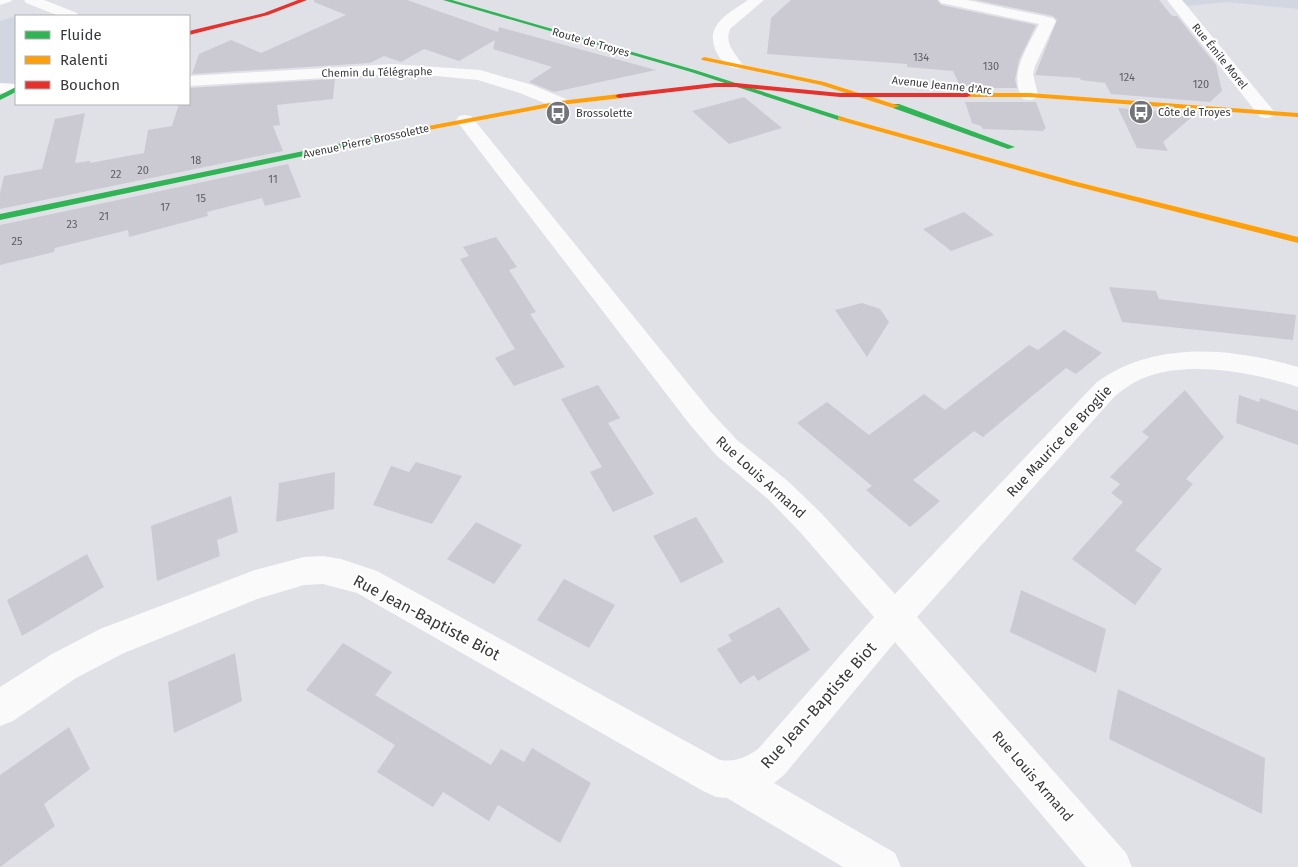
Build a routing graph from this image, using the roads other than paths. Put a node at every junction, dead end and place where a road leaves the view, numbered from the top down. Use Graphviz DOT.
graph roads {
  1 [pos="31,0"];
  2 [pos="304,0"];
  3 [pos="446,0"];
  4 [pos="757,0"];
  5 [pos="946,0"];
  6 [pos="1174,0"];
  7 [pos="69,15"];
  8 [pos="570,24"];
  9 [pos="190,33"];
  10 [pos="639,43"];
  11 [pos="695,57"];
  12 [pos="735,65"];
  13 [pos="778,73"];
  14 [pos="836,76"];
  15 [pos="190,81"];
  16 [pos="937,83"];
  17 [pos="736,85"];
  18 [pos="0,88"];
  19 [pos="15,89"];
  20 [pos="15,90"];
  21 [pos="862,95"];
  22 [pos="943,96"];
  23 [pos="1028,96"];
  24 [pos="0,98"];
  25 [pos="560,103"];
  26 [pos="1266,112"];
  27 [pos="1298,115"];
  28 [pos="465,120"];
  29 [pos="937,120"];
  30 [pos="1025,151"];
  31 [pos="1153,192"];
  32 [pos="0,217"];
  33 [pos="1235,222"];
  34 [pos="1298,240"];
  35 [pos="1298,378"];
  36 [pos="895,617"];
  37 [pos="0,708"];
  38 [pos="734,780"];
  39 [pos="881,867"];
  40 [pos="1112,867"];
  1 -- 7 [label="street"];
  2 -- 9 [label="main road"];
  3 -- 17 [label="main road, Route de Troyes"];
  4 -- 12 [label="street"];
  5 -- 23 [label="street"];
  6 -- 26 [label="street, Rue Émile Morel"];
  8 -- 10 [label="main road"];
  11 -- 12 [label="main road"];
  12 -- 13 [label="main road"];
  13 -- 14 [label="main road"];
  13 -- 21 [label="main road"];
  15 -- 25 [label="street, Chemin du Télégraphe"];
  16 -- 23 [label="main road, Avenue Jeanne d'Arc"];
  17 -- 21 [label="main road"];
  17 -- 25 [label="main road, Avenue Pierre Brossolette"];
  17 -- 33 [label="main road"];
  18 -- 19 [label="street"];
  20 -- 24 [label="main road"];
  21 -- 22 [label="main road, Avenue Jeanne d'Arc"];
  21 -- 29 [label="main road"];
  22 -- 23 [label="main road, Avenue Jeanne d'Arc"];
  22 -- 29 [label="main road"];
  23 -- 26 [label="main road, Avenue Jeanne d'Arc"];
  25 -- 28 [label="main road, Avenue Pierre Brossolette"];
  26 -- 27 [label="main road, Avenue Jeanne d'Arc"];
  28 -- 32 [label="main road, Avenue Pierre Brossolette"];
  28 -- 36 [label="street, Rue Louis Armand"];
  29 -- 30 [label="main road"];
  31 -- 33 [label="main road"];
  33 -- 34 [label="main road"];
  35 -- 36 [label="street, Rue Maurice de Broglie"];
  36 -- 38 [label="street, Rue Jean-Baptiste Biot"];
  36 -- 40 [label="street, Rue Louis Armand"];
  37 -- 38 [label="street, Rue Jean-Baptiste Biot"];
  38 -- 39 [label="street, Rue Jean-Baptiste Biot"];
}
